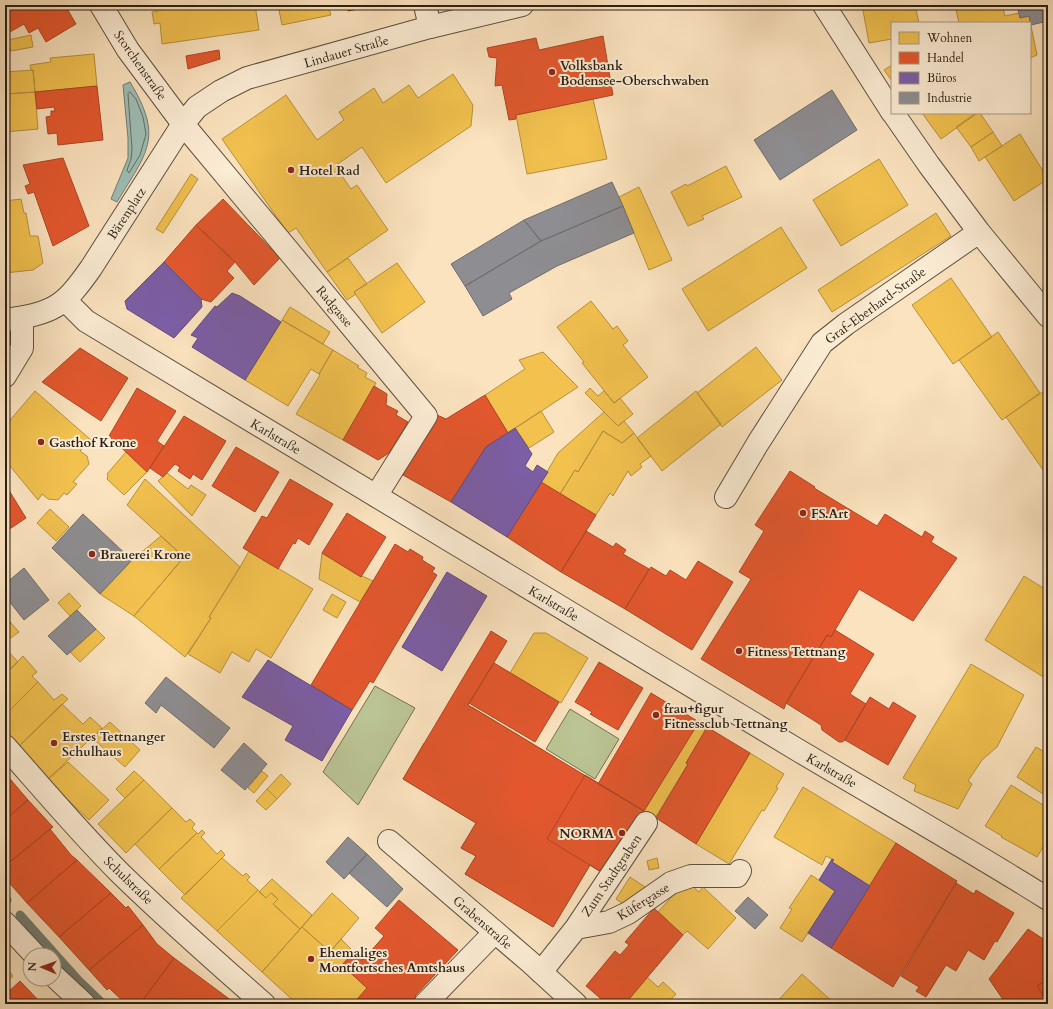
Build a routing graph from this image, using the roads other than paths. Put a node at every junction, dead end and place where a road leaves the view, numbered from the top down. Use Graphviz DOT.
graph roads {
  1 [pos="101,5"];
  2 [pos="425,5"];
  3 [pos="522,5"];
  4 [pos="824,5"];
  5 [pos="430,27"];
  6 [pos="891,110"];
  7 [pos="893,114"];
  8 [pos="183,124"];
  9 [pos="979,232"];
  10 [pos="65,300"];
  11 [pos="1048,316"];
  12 [pos="14,319"];
  13 [pos="5,376"];
  14 [pos="376,496"];
  15 [pos="726,497"];
  16 [pos="5,746"];
  17 [pos="646,823"];
  18 [pos="389,842"];
  19 [pos="740,871"];
  20 [pos="1048,898"];
  21 [pos="5,923"];
  22 [pos="576,928"];
  23 [pos="495,932"];
  24 [pos="28,947"];
  25 [pos="541,972"];
  26 [pos="62,983"];
  27 [pos="84,1004"];
  28 [pos="264,1004"];
  29 [pos="425,1004"];
  30 [pos="576,1004"];
  1 -- 8 [label="street, Storchenstraße"];
  2 -- 5 [label="street"];
  3 -- 5 [label="street, Lindauer Straße"];
  4 -- 6 [label="street"];
  5 -- 8 [label="street, Lindauer Straße"];
  7 -- 9 [label="street"];
  8 -- 10 [label="street, Bärenplatz"];
  8 -- 14 [label="street, Radgasse"];
  9 -- 11 [label="street"];
  9 -- 15 [label="street, Graf-Eberhard-Straße"];
  10 -- 12 [label="street, Bärenplatz"];
  10 -- 14 [label="street, Karlstraße"];
  12 -- 13 [label="street"];
  14 -- 20 [label="street, Karlstraße"];
  16 -- 28 [label="street, Schulstraße"];
  17 -- 22 [label="street, Zum Stadtgraben"];
  18 -- 23 [label="street, Grabenstraße"];
  19 -- 22 [label="street, Küfergasse"];
  21 -- 24 [label="street"];
  22 -- 25 [label="street"];
  23 -- 25 [label="street, Grabenstraße"];
  23 -- 29 [label="street"];
  25 -- 30 [label="street, Grabenstraße"];
  26 -- 27 [label="street"];
}
